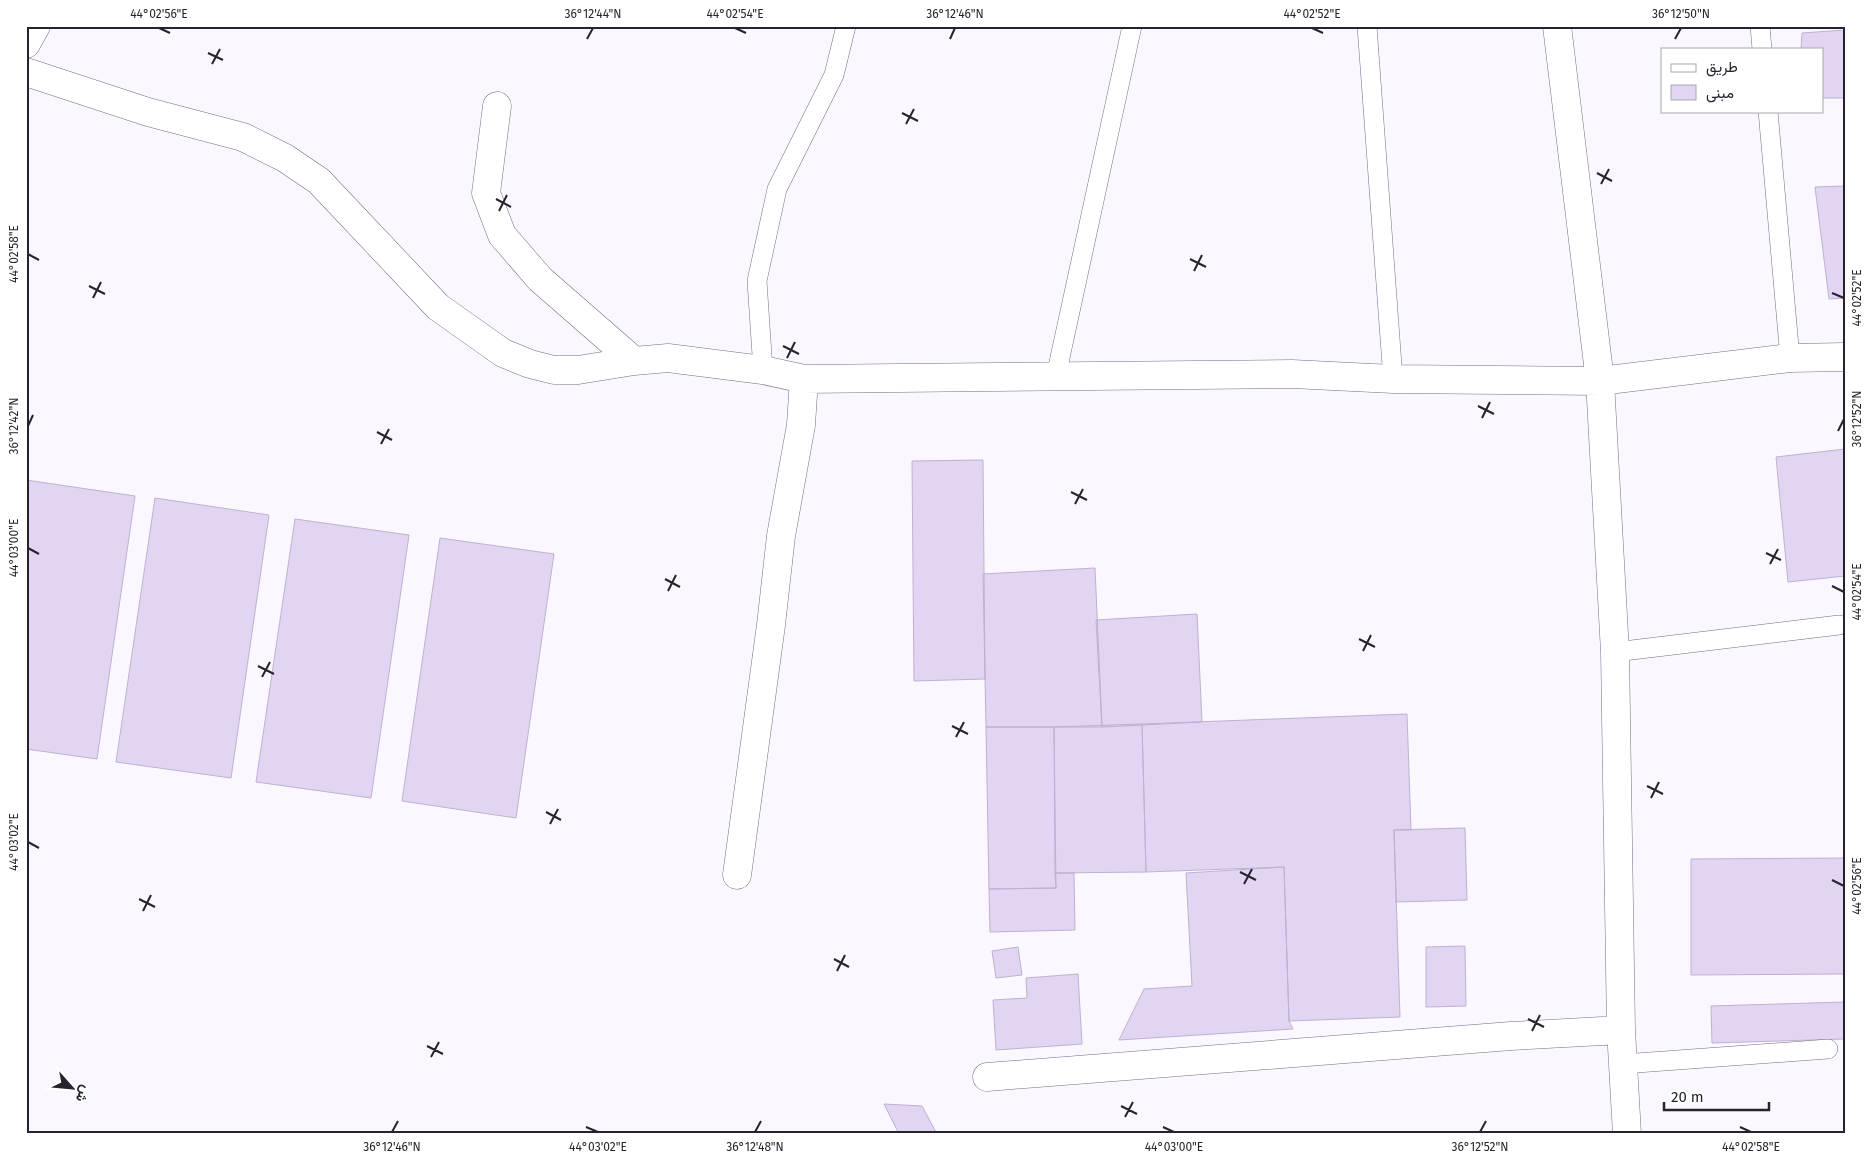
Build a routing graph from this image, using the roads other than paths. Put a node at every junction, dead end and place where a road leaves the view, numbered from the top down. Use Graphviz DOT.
graph roads {
  1 [pos="36,26"];
  2 [pos="846,26"];
  3 [pos="1132,26"];
  4 [pos="1367,26"];
  5 [pos="1557,26"];
  6 [pos="1760,26"];
  7 [pos="26,44"];
  8 [pos="1762,48"];
  9 [pos="26,72"];
  10 [pos="497,106"];
  11 [pos="1768,112"];
  12 [pos="1845,357"];
  13 [pos="1790,358"];
  14 [pos="634,361"];
  15 [pos="763,370"];
  16 [pos="1056,376"];
  17 [pos="1393,379"];
  18 [pos="804,380"];
  19 [pos="1600,381"];
  20 [pos="1839,625"];
  21 [pos="1615,652"];
  22 [pos="737,875"];
  23 [pos="1621,1030"];
  24 [pos="1828,1049"];
  25 [pos="1623,1064"];
  26 [pos="987,1077"];
  27 [pos="1627,1134"];
  1 -- 7 [label="street"];
  2 -- 15 [label="lane"];
  3 -- 16 [label="lane"];
  4 -- 17 [label="lane"];
  5 -- 19 [label="street"];
  6 -- 8 [label="lane"];
  9 -- 14 [label="street"];
  10 -- 14 [label="street"];
  11 -- 13 [label="lane"];
  12 -- 13 [label="street"];
  13 -- 19 [label="street"];
  14 -- 15 [label="street"];
  15 -- 18 [label="street"];
  16 -- 17 [label="street"];
  16 -- 18 [label="street"];
  17 -- 19 [label="street"];
  18 -- 22 [label="street"];
  19 -- 21 [label="street"];
  20 -- 21 [label="lane"];
  21 -- 23 [label="street"];
  23 -- 25 [label="street"];
  23 -- 26 [label="street"];
  24 -- 25 [label="lane"];
  25 -- 27 [label="street"];
}
